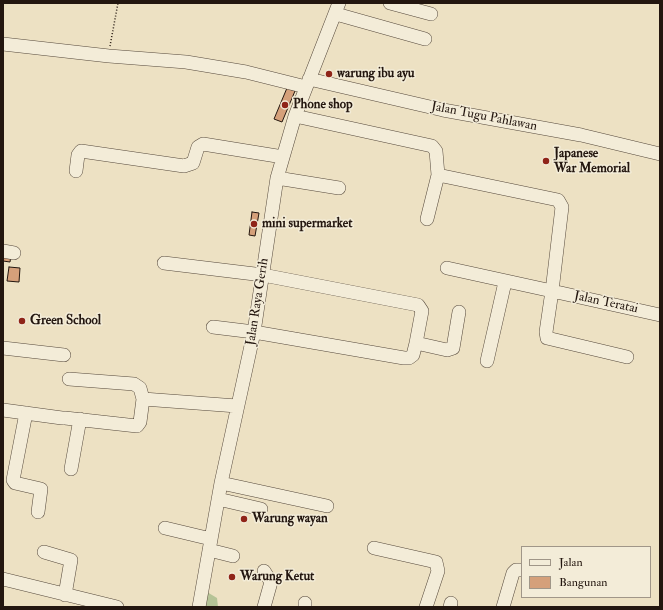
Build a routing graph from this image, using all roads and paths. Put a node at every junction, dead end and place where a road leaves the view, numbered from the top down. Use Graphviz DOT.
graph roads {
  1 [pos="118,3"];
  2 [pos="390,3"];
  3 [pos="338,9"];
  4 [pos="431,14"];
  5 [pos="425,40"];
  6 [pos="3,44"];
  7 [pos="109,56"];
  8 [pos="307,83"];
  9 [pos="295,116"];
  10 [pos="660,154"];
  11 [pos="283,157"];
  12 [pos="76,171"];
  13 [pos="438,175"];
  14 [pos="277,178"];
  15 [pos="339,188"];
  16 [pos="427,219"];
  17 [pos="164,263"];
  18 [pos="447,268"];
  19 [pos="263,275"];
  20 [pos="505,282"];
  21 [pos="552,291"];
  22 [pos="459,312"];
  23 [pos="660,315"];
  24 [pos="212,327"];
  25 [pos="254,332"];
  26 [pos="416,343"];
  27 [pos="3,348"];
  28 [pos="64,355"];
  29 [pos="627,357"];
  30 [pos="487,361"];
  31 [pos="69,378"];
  32 [pos="143,399"];
  33 [pos="237,406"];
  34 [pos="3,410"];
  35 [pos="26,413"];
  36 [pos="80,419"];
  37 [pos="71,469"];
  38 [pos="221,484"];
  39 [pos="218,499"];
  40 [pos="327,506"];
  41 [pos="261,509"];
  42 [pos="38,512"];
  43 [pos="165,528"];
  44 [pos="210,544"];
  45 [pos="374,548"];
  46 [pos="44,552"];
  47 [pos="233,556"];
  48 [pos="521,570"];
  49 [pos="264,571"];
  50 [pos="3,579"];
  51 [pos="65,595"];
  52 [pos="507,606"];
  53 [pos="117,607"];
  54 [pos="199,607"];
  55 [pos="264,607"];
  56 [pos="426,607"];
  1 -- 7 [label="path"];
  2 -- 4 [label="street"];
  3 -- 5 [label="street"];
  3 -- 8 [label="street, Jalan Raya Gerih"];
  6 -- 7 [label="street, Jalan Tugu Pahlawan"];
  7 -- 8 [label="street, Jalan Tugu Pahlawan"];
  8 -- 9 [label="street, Jalan Raya Gerih"];
  8 -- 10 [label="street, Jalan Tugu Pahlawan"];
  9 -- 11 [label="street, Jalan Raya Gerih"];
  9 -- 13 [label="street"];
  11 -- 12 [label="street"];
  11 -- 14 [label="street, Jalan Raya Gerih"];
  13 -- 16 [label="street"];
  13 -- 21 [label="street"];
  14 -- 15 [label="street"];
  14 -- 19 [label="street, Jalan Raya Gerih"];
  17 -- 19 [label="street"];
  18 -- 20 [label="street, Jalan Teratai"];
  19 -- 25 [label="street, Jalan Raya Gerih"];
  19 -- 26 [label="street"];
  20 -- 21 [label="street, Jalan Teratai"];
  20 -- 30 [label="street"];
  21 -- 23 [label="street, Jalan Teratai"];
  21 -- 29 [label="street"];
  22 -- 26 [label="street"];
  24 -- 25 [label="street"];
  25 -- 26 [label="street"];
  25 -- 33 [label="street, Jalan Raya Gerih"];
  27 -- 28 [label="street"];
  31 -- 32 [label="street"];
  32 -- 33 [label="street"];
  32 -- 36 [label="street"];
  33 -- 38 [label="street, Jalan Raya Gerih"];
  34 -- 35 [label="street"];
  35 -- 36 [label="street"];
  35 -- 42 [label="street"];
  36 -- 37 [label="street"];
  38 -- 39 [label="street, Jalan Raya Gerih"];
  38 -- 40 [label="street"];
  39 -- 41 [label="street"];
  39 -- 44 [label="street, Jalan Raya Gerih"];
  43 -- 44 [label="street"];
  44 -- 47 [label="street"];
  44 -- 54 [label="street, Jalan Raya Gerih"];
  45 -- 56 [label="street"];
  46 -- 51 [label="street"];
  48 -- 52 [label="street"];
  49 -- 55 [label="street"];
  50 -- 51 [label="street"];
  51 -- 53 [label="street"];
}
